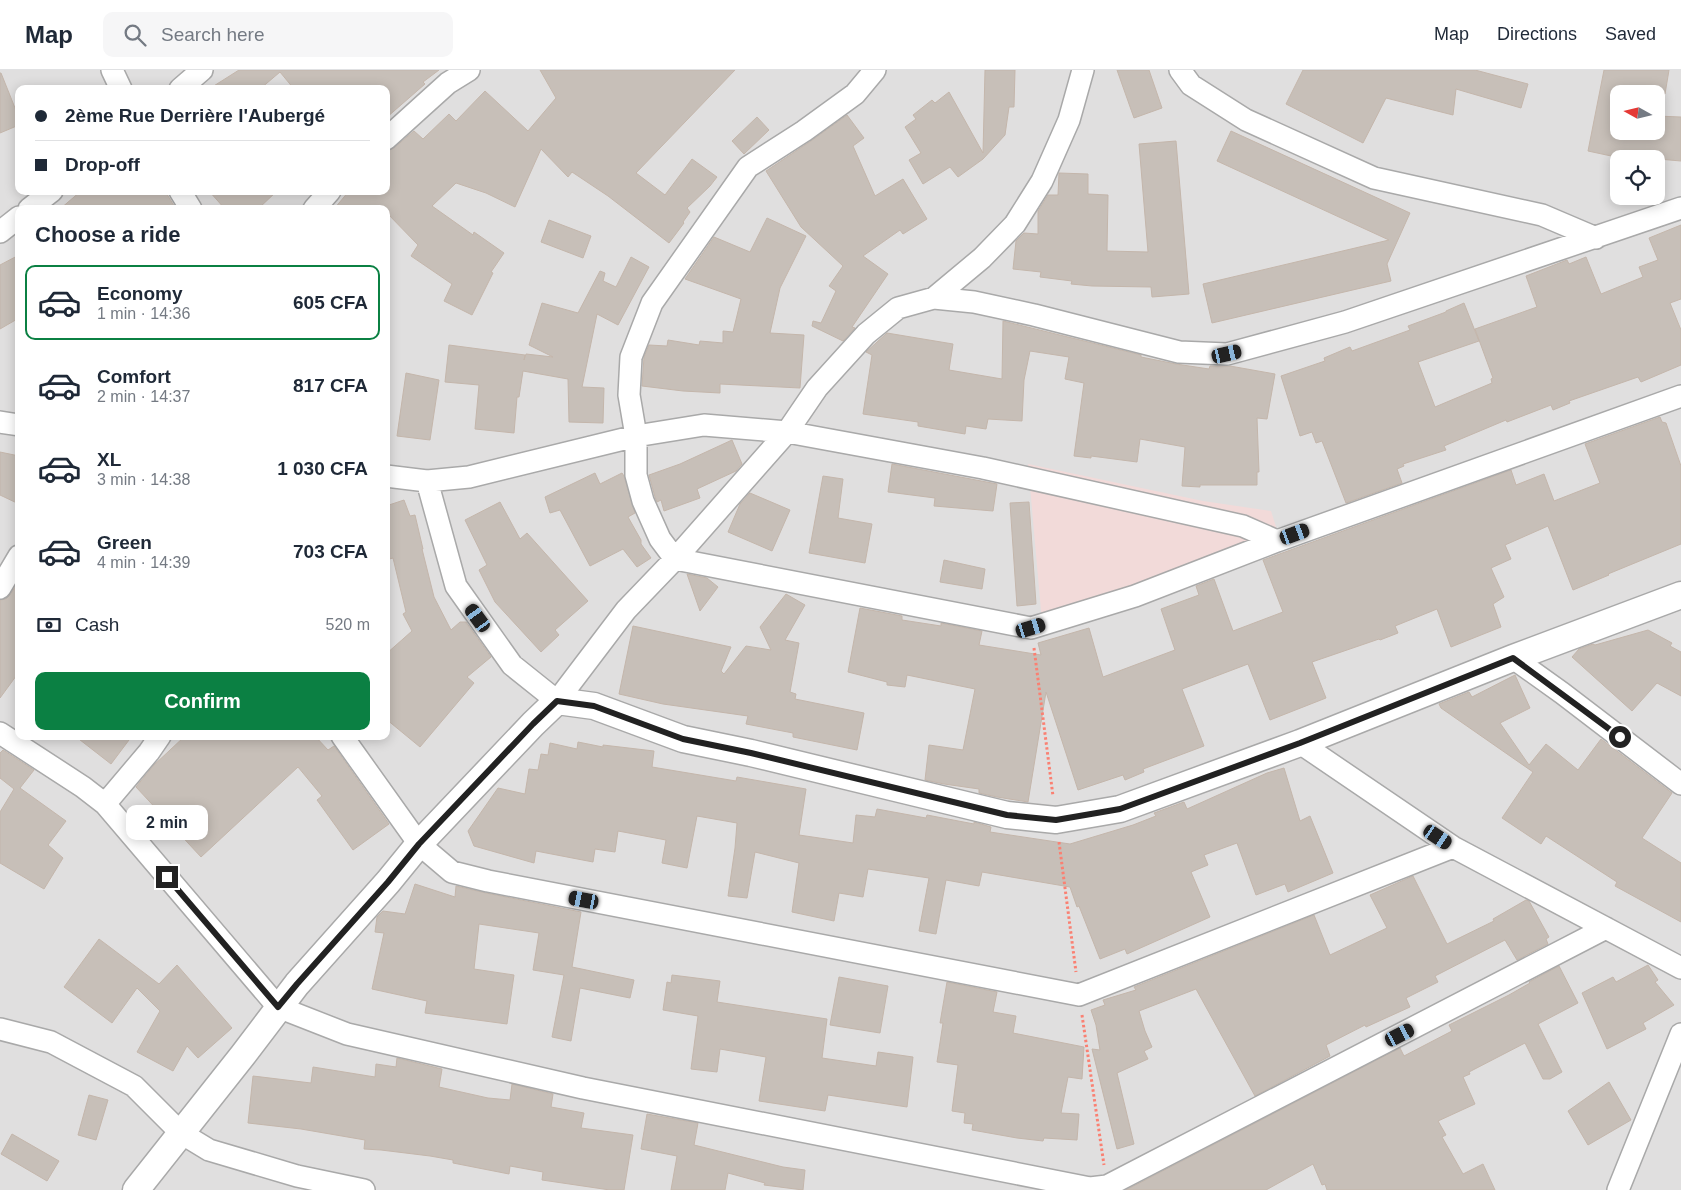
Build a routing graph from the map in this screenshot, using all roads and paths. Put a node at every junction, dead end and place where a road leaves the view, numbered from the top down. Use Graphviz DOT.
graph roads {
  1 [pos="112,70"];
  2 [pos="202,70"];
  3 [pos="469,70"];
  4 [pos="874,70"];
  5 [pos="1083,70"];
  6 [pos="1180,70"];
  7 [pos="119,85"];
  8 [pos="185,85"];
  9 [pos="390,135"];
  10 [pos="47,195"];
  11 [pos="326,195"];
  12 [pos="34,205"];
  13 [pos="318,205"];
  14 [pos="1681,208"];
  15 [pos="15,220"];
  16 [pos="0,232"];
  17 [pos="1596,238"];
  18 [pos="934,298"];
  19 [pos="1681,396"];
  20 [pos="0,422"];
  21 [pos="15,424"];
  22 [pos="787,432"];
  23 [pos="636,436"];
  24 [pos="390,476"];
  25 [pos="427,481"];
  26 [pos="1277,541"];
  27 [pos="675,559"];
  28 [pos="15,563"];
  29 [pos="0,588"];
  30 [pos="1681,595"];
  31 [pos="1031,628"];
  32 [pos="1513,658"];
  33 [pos="557,701"];
  34 [pos="0,733"];
  35 [pos="157,740"];
  36 [pos="345,740"];
  37 [pos="1300,743"];
  38 [pos="1681,784"];
  39 [pos="105,804"];
  40 [pos="1056,820"];
  41 [pos="419,844"];
  42 [pos="1453,847"];
  43 [pos="1606,928"];
  44 [pos="1681,968"];
  45 [pos="278,1007"];
  46 [pos="0,1029"];
  47 [pos="1681,1034"];
  48 [pos="181,1133"];
  49 [pos="145,1178"];
  50 [pos="1618,1189"];
  51 [pos="364,1190"];
  1 -- 7 [label="street"];
  2 -- 8 [label="street"];
  3 -- 9 [label="street"];
  4 -- 23 [label="street"];
  5 -- 18 [label="street"];
  6 -- 17 [label="street"];
  10 -- 12 [label="street"];
  11 -- 13 [label="street"];
  14 -- 17 [label="street"];
  15 -- 16 [label="street"];
  17 -- 18 [label="street"];
  18 -- 22 [label="street"];
  19 -- 26 [label="street"];
  20 -- 21 [label="street"];
  22 -- 23 [label="street"];
  22 -- 26 [label="street"];
  22 -- 27 [label="street"];
  23 -- 25 [label="street"];
  23 -- 27 [label="street"];
  24 -- 25 [label="street"];
  25 -- 33 [label="street"];
  26 -- 31 [label="street"];
  27 -- 31 [label="street"];
  27 -- 33 [label="street"];
  28 -- 29 [label="street"];
  30 -- 32 [label="street"];
  31 -- 40 [label="path"];
  32 -- 37 [label="street"];
  32 -- 38 [label="street"];
  33 -- 40 [label="street"];
  33 -- 41 [label="street"];
  34 -- 39 [label="street"];
  35 -- 39 [label="street"];
  36 -- 41 [label="street"];
  37 -- 40 [label="street"];
  37 -- 42 [label="street"];
  39 -- 45 [label="street"];
  41 -- 42 [label="street"];
  41 -- 45 [label="street"];
  42 -- 43 [label="street"];
  43 -- 44 [label="street"];
  43 -- 45 [label="street"];
  45 -- 48 [label="street"];
  46 -- 48 [label="street"];
  47 -- 50 [label="street"];
  48 -- 49 [label="street"];
  48 -- 51 [label="street"];
}
